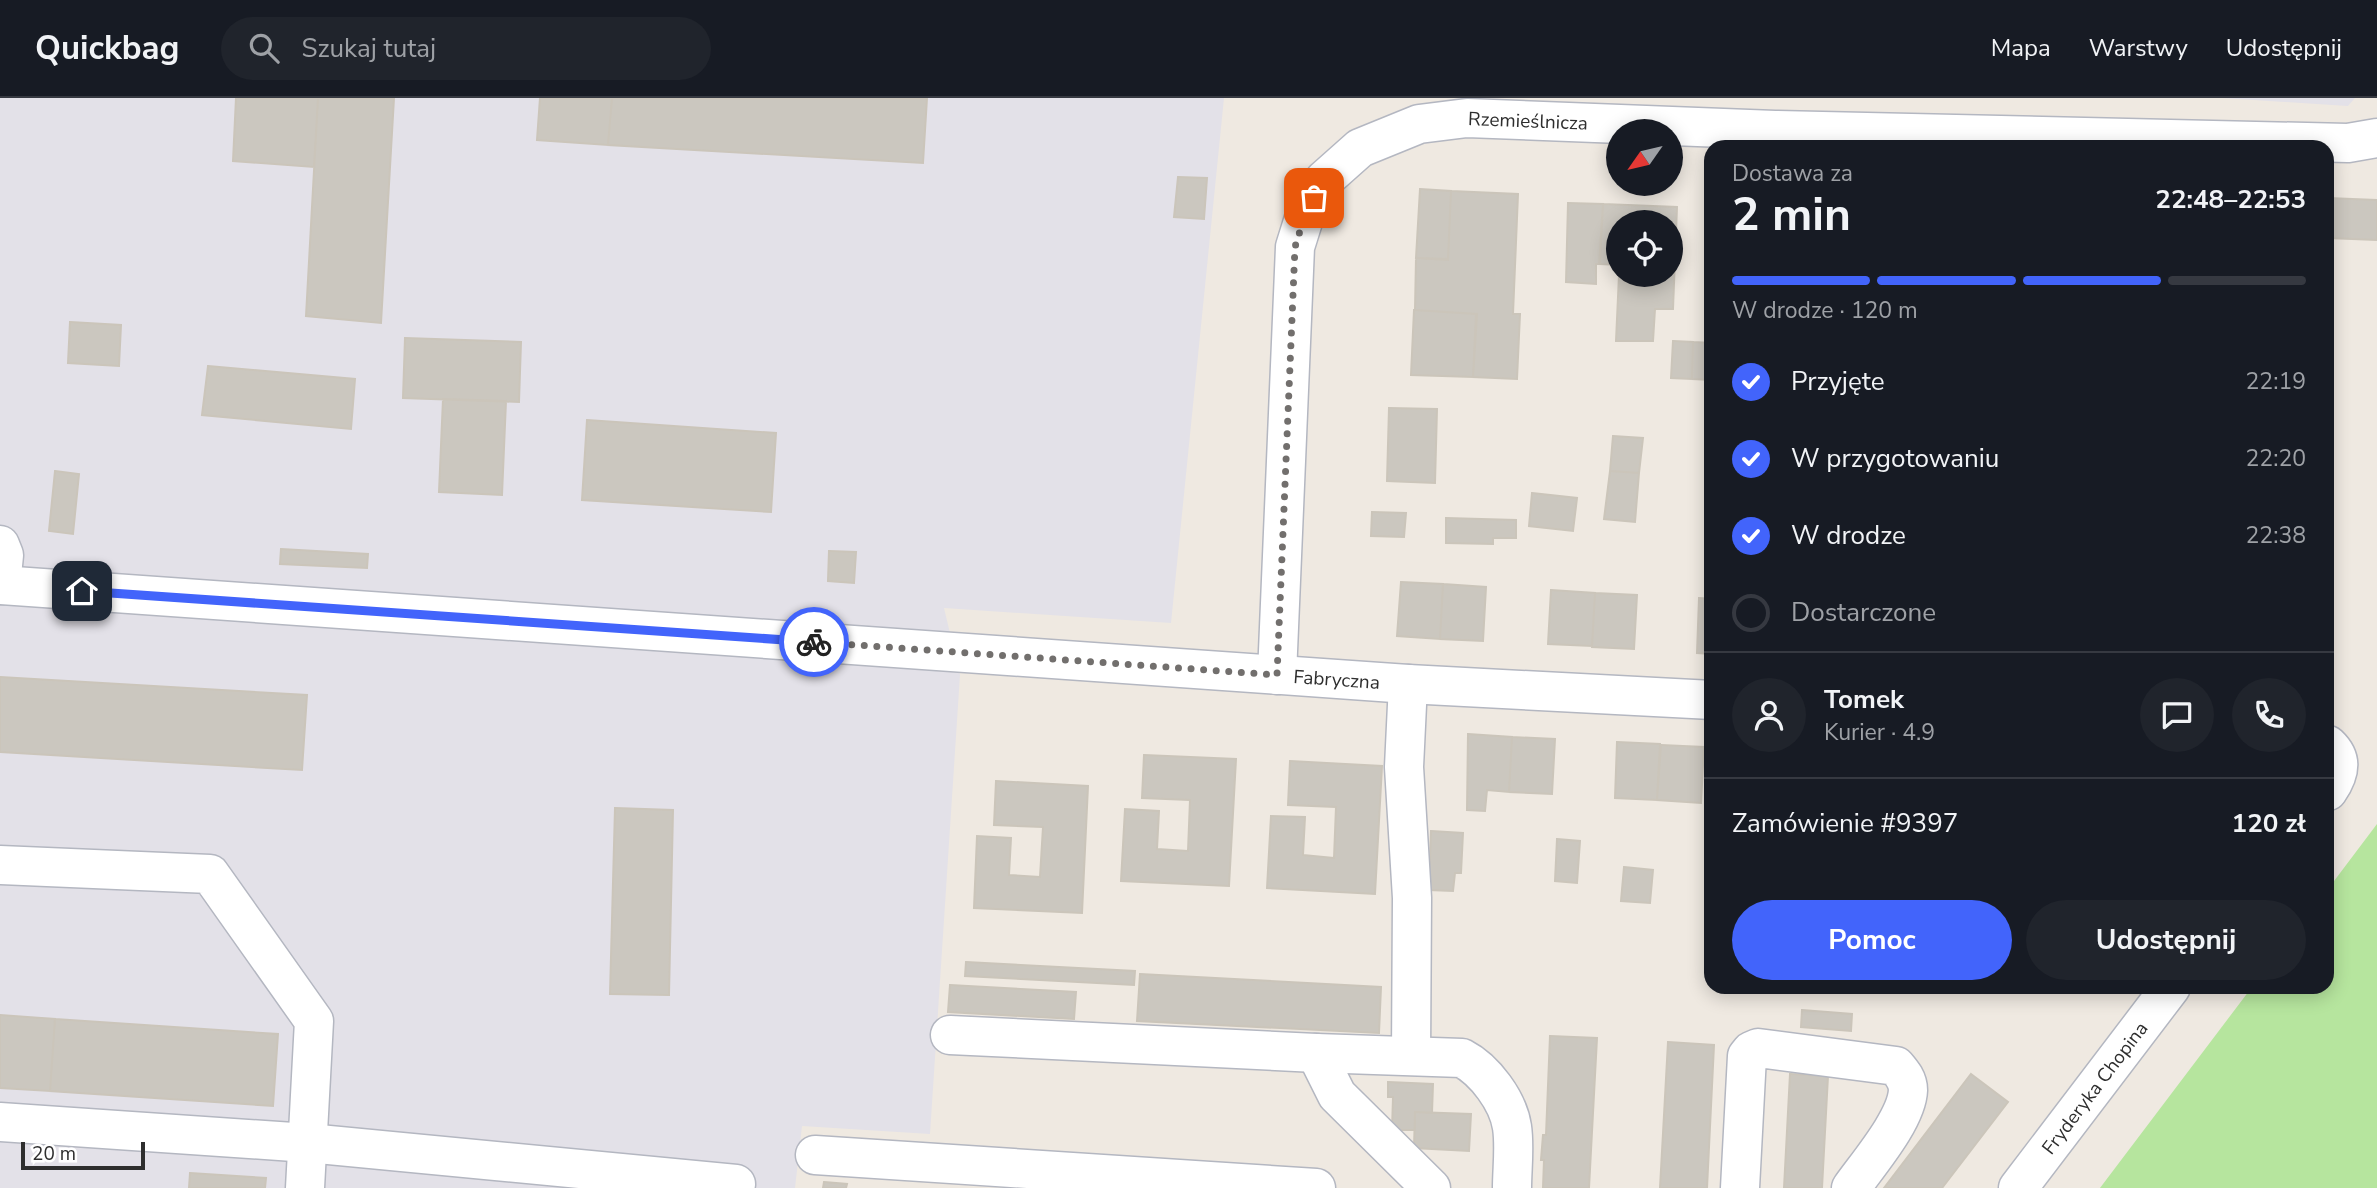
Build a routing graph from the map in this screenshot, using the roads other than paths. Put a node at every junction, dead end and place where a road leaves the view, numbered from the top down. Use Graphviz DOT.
graph roads {
  1 [pos="2377,138"];
  2 [pos="2216,140"];
  3 [pos="2334,143"];
  4 [pos="0,545"];
  5 [pos="0,585"];
  6 [pos="1277,675"];
  7 [pos="1408,684"];
  8 [pos="1704,700"];
  9 [pos="2334,752"];
  10 [pos="2334,781"];
  11 [pos="0,865"];
  12 [pos="2166,994"];
  13 [pos="950,1035"];
  14 [pos="1316,1053"];
  15 [pos="1412,1055"];
  16 [pos="0,1122"];
  17 [pos="308,1143"];
  18 [pos="815,1155"];
  19 [pos="736,1184"];
  20 [pos="305,1188"];
  21 [pos="1316,1188"];
  22 [pos="1431,1188"];
  23 [pos="1512,1188"];
  24 [pos="1740,1188"];
  25 [pos="1851,1188"];
  26 [pos="2018,1188"];
  1 -- 3 [label="street, Rzemieślnicza"];
  2 -- 6 [label="street, Rzemieślnicza"];
  4 -- 5 [label="street"];
  5 -- 6 [label="street, Fabryczna"];
  6 -- 7 [label="street, Fabryczna"];
  7 -- 8 [label="street, Fabryczna"];
  7 -- 15 [label="street"];
  9 -- 10 [label="street"];
  11 -- 17 [label="street"];
  12 -- 26 [label="street, Fryderyka Chopina"];
  13 -- 14 [label="street"];
  14 -- 15 [label="street"];
  14 -- 22 [label="street"];
  15 -- 23 [label="street"];
  16 -- 17 [label="street"];
  17 -- 19 [label="street"];
  17 -- 20 [label="street"];
  18 -- 21 [label="street"];
  24 -- 25 [label="street"];
}
